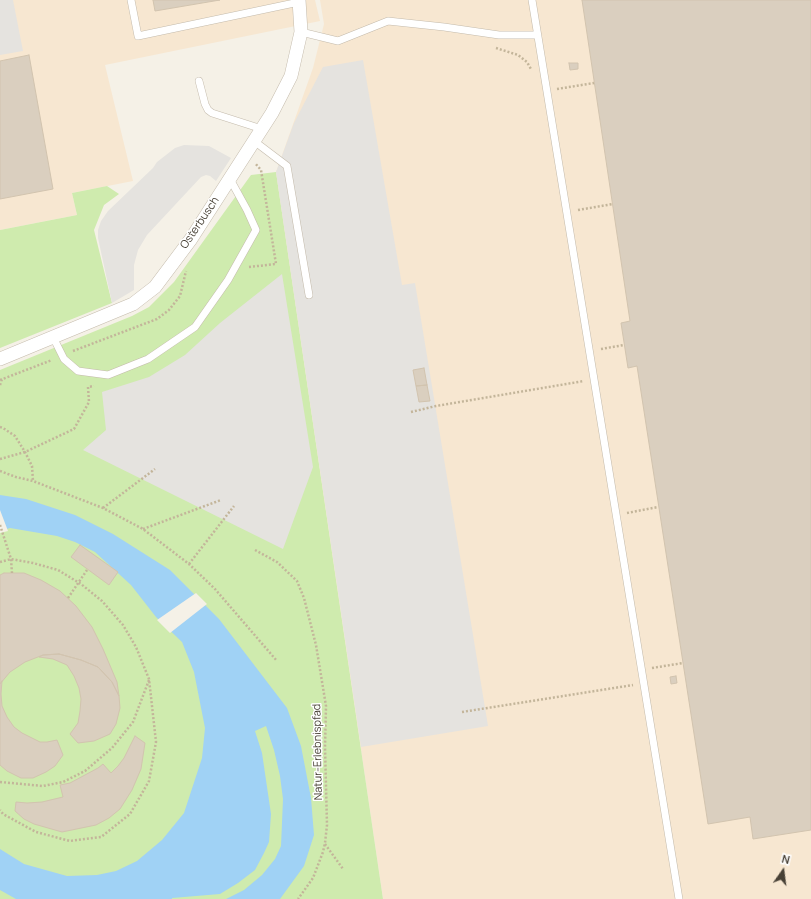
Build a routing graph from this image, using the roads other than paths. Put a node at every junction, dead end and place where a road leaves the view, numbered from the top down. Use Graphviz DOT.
graph roads {
  1 [pos="130,0"];
  2 [pos="532,0"];
  3 [pos="299,1"];
  4 [pos="301,32"];
  5 [pos="537,35"];
  6 [pos="199,81"];
  7 [pos="262,129"];
  8 [pos="254,141"];
  9 [pos="230,179"];
  10 [pos="309,295"];
  11 [pos="53,337"];
  12 [pos="0,359"];
  13 [pos="679,899"];
  1 -- 3 [label="lane"];
  2 -- 5 [label="lane"];
  3 -- 4 [label="street, Osterbusch"];
  4 -- 5 [label="lane"];
  4 -- 7 [label="street, Osterbusch"];
  5 -- 13 [label="lane"];
  6 -- 7 [label="lane"];
  7 -- 8 [label="street, Osterbusch"];
  8 -- 9 [label="street, Osterbusch"];
  8 -- 10 [label="lane"];
  9 -- 11 [label="street, Osterbusch"];
  9 -- 11 [label="lane"];
  11 -- 12 [label="street, Osterbusch"];
}
